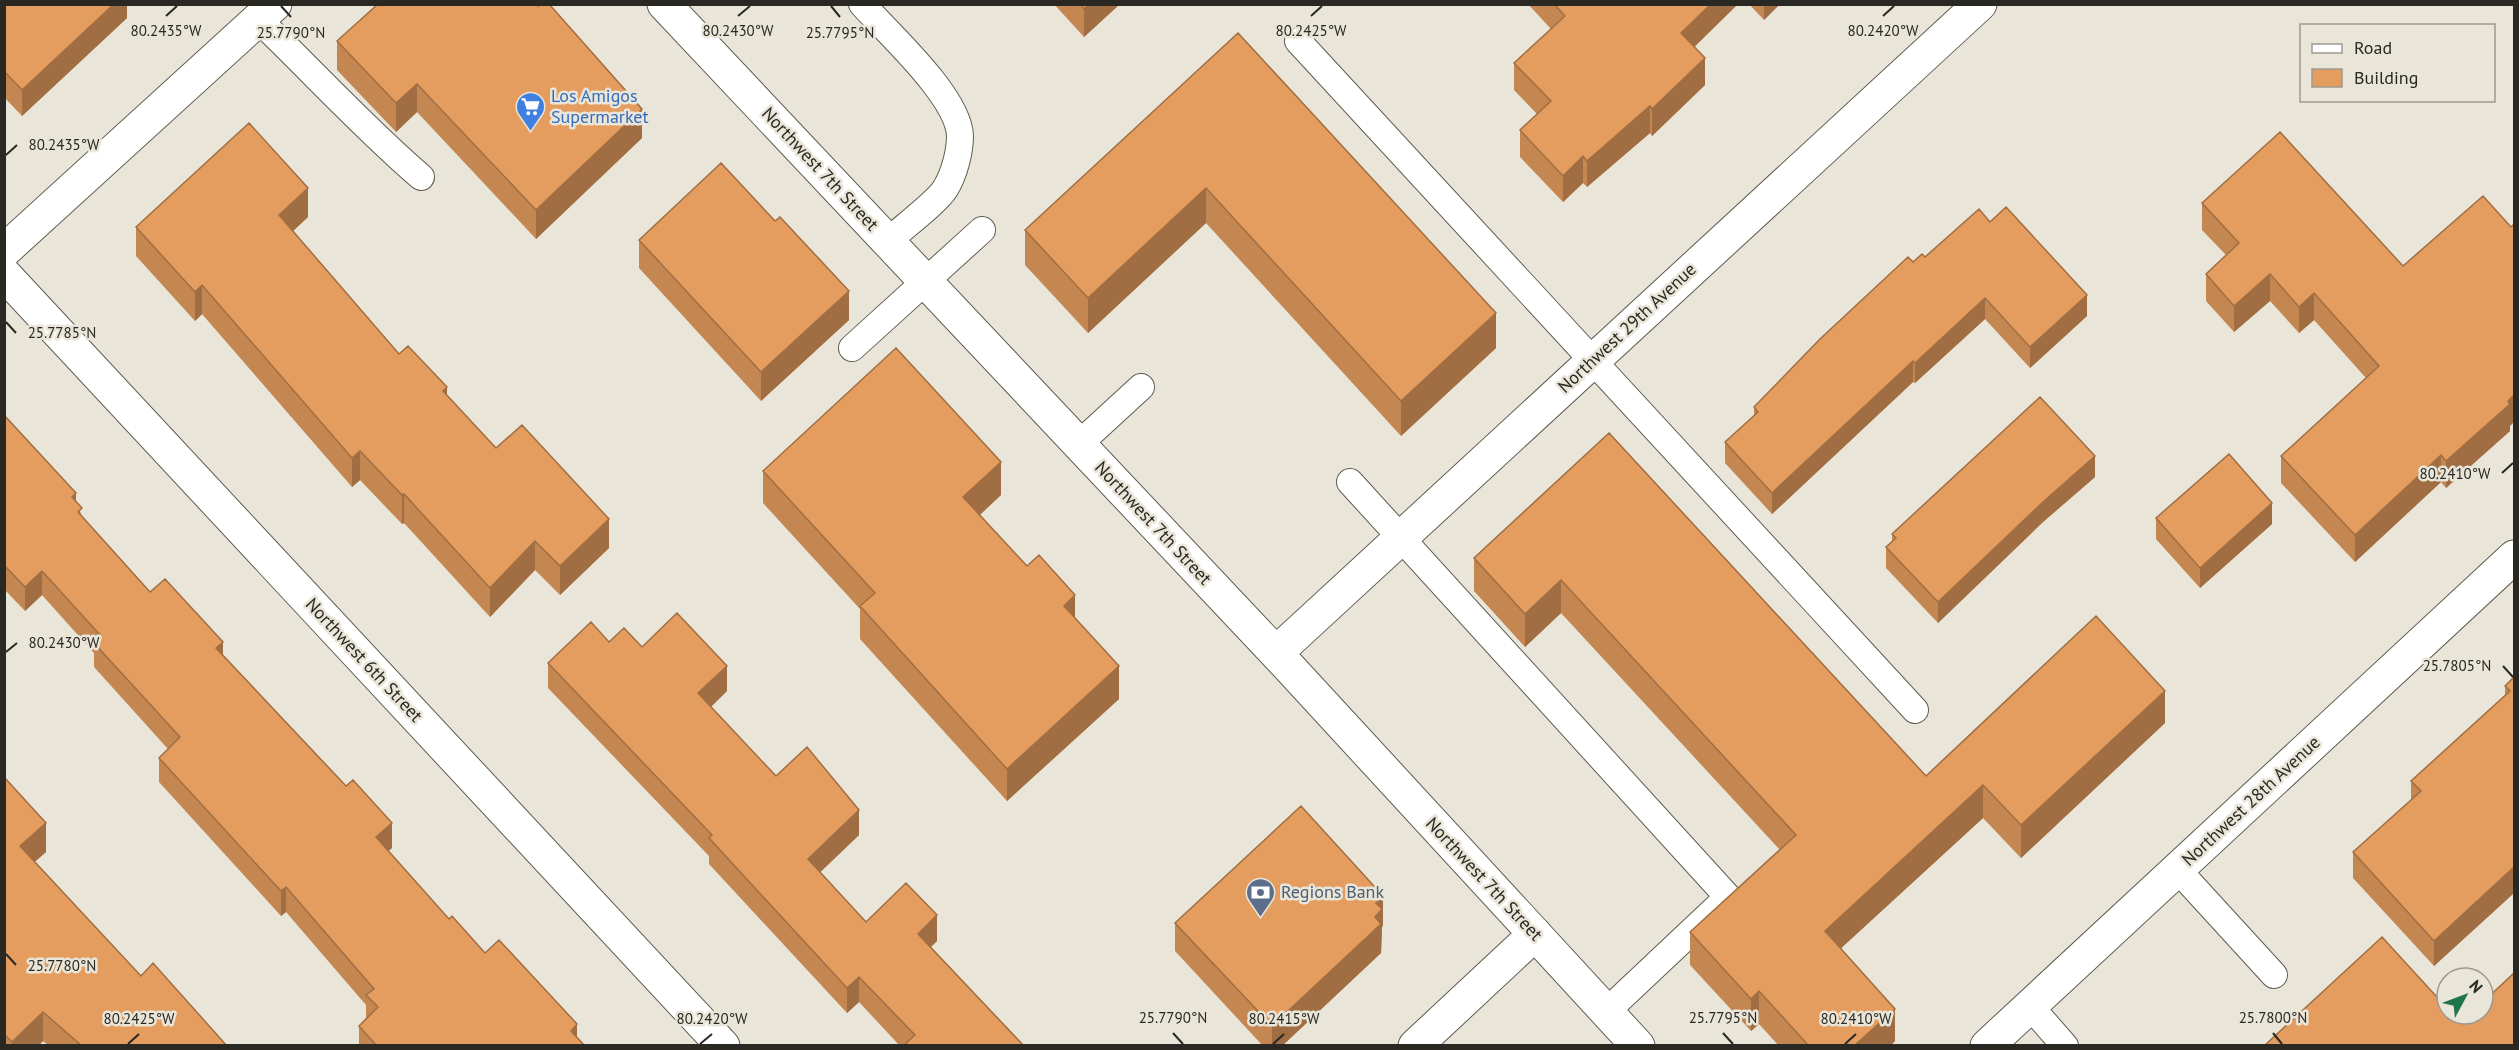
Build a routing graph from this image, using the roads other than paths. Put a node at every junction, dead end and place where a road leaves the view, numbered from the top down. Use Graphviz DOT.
graph roads {
  1 [pos="664,4"];
  2 [pos="862,4"];
  3 [pos="1980,4"];
  4 [pos="267,12"];
  5 [pos="1298,41"];
  6 [pos="421,177"];
  7 [pos="982,230"];
  8 [pos="887,242"];
  9 [pos="4,251"];
  10 [pos="4,274"];
  11 [pos="925,283"];
  12 [pos="852,348"];
  13 [pos="1593,360"];
  14 [pos="1141,387"];
  15 [pos="1079,444"];
  16 [pos="1350,482"];
  17 [pos="1401,537"];
  18 [pos="2514,557"];
  19 [pos="1276,653"];
  20 [pos="1915,710"];
  21 [pos="2177,869"];
  22 [pos="1535,934"];
  23 [pos="2274,975"];
  24 [pos="2030,1006"];
  25 [pos="1607,1011"];
  26 [pos="723,1046"];
  27 [pos="1415,1046"];
  28 [pos="1638,1046"];
  29 [pos="1987,1046"];
  30 [pos="2065,1046"];
  1 -- 8 [label="street, Northwest 7th Street"];
  2 -- 8 [label="lane"];
  3 -- 13 [label="street, Northwest 29th Avenue"];
  4 -- 6 [label="lane"];
  4 -- 9 [label="street"];
  5 -- 13 [label="lane"];
  7 -- 11 [label="lane"];
  8 -- 11 [label="street, Northwest 7th Street"];
  10 -- 26 [label="street, Northwest 6th Street"];
  11 -- 12 [label="lane"];
  11 -- 15 [label="street, Northwest 7th Street"];
  13 -- 17 [label="street, Northwest 29th Avenue"];
  13 -- 20 [label="lane"];
  14 -- 15 [label="lane"];
  15 -- 19 [label="street, Northwest 7th Street"];
  16 -- 17 [label="lane"];
  17 -- 19 [label="street, Northwest 29th Avenue"];
  17 -- 25 [label="lane"];
  18 -- 21 [label="street, Northwest 28th Avenue"];
  19 -- 22 [label="street, Northwest 7th Street"];
  21 -- 23 [label="lane"];
  21 -- 24 [label="street, Northwest 28th Avenue"];
  22 -- 25 [label="street, Northwest 7th Street"];
  22 -- 27 [label="street"];
  24 -- 29 [label="street, Northwest 28th Avenue"];
  24 -- 30 [label="lane"];
  25 -- 28 [label="street, Northwest 7th Street"];
}
